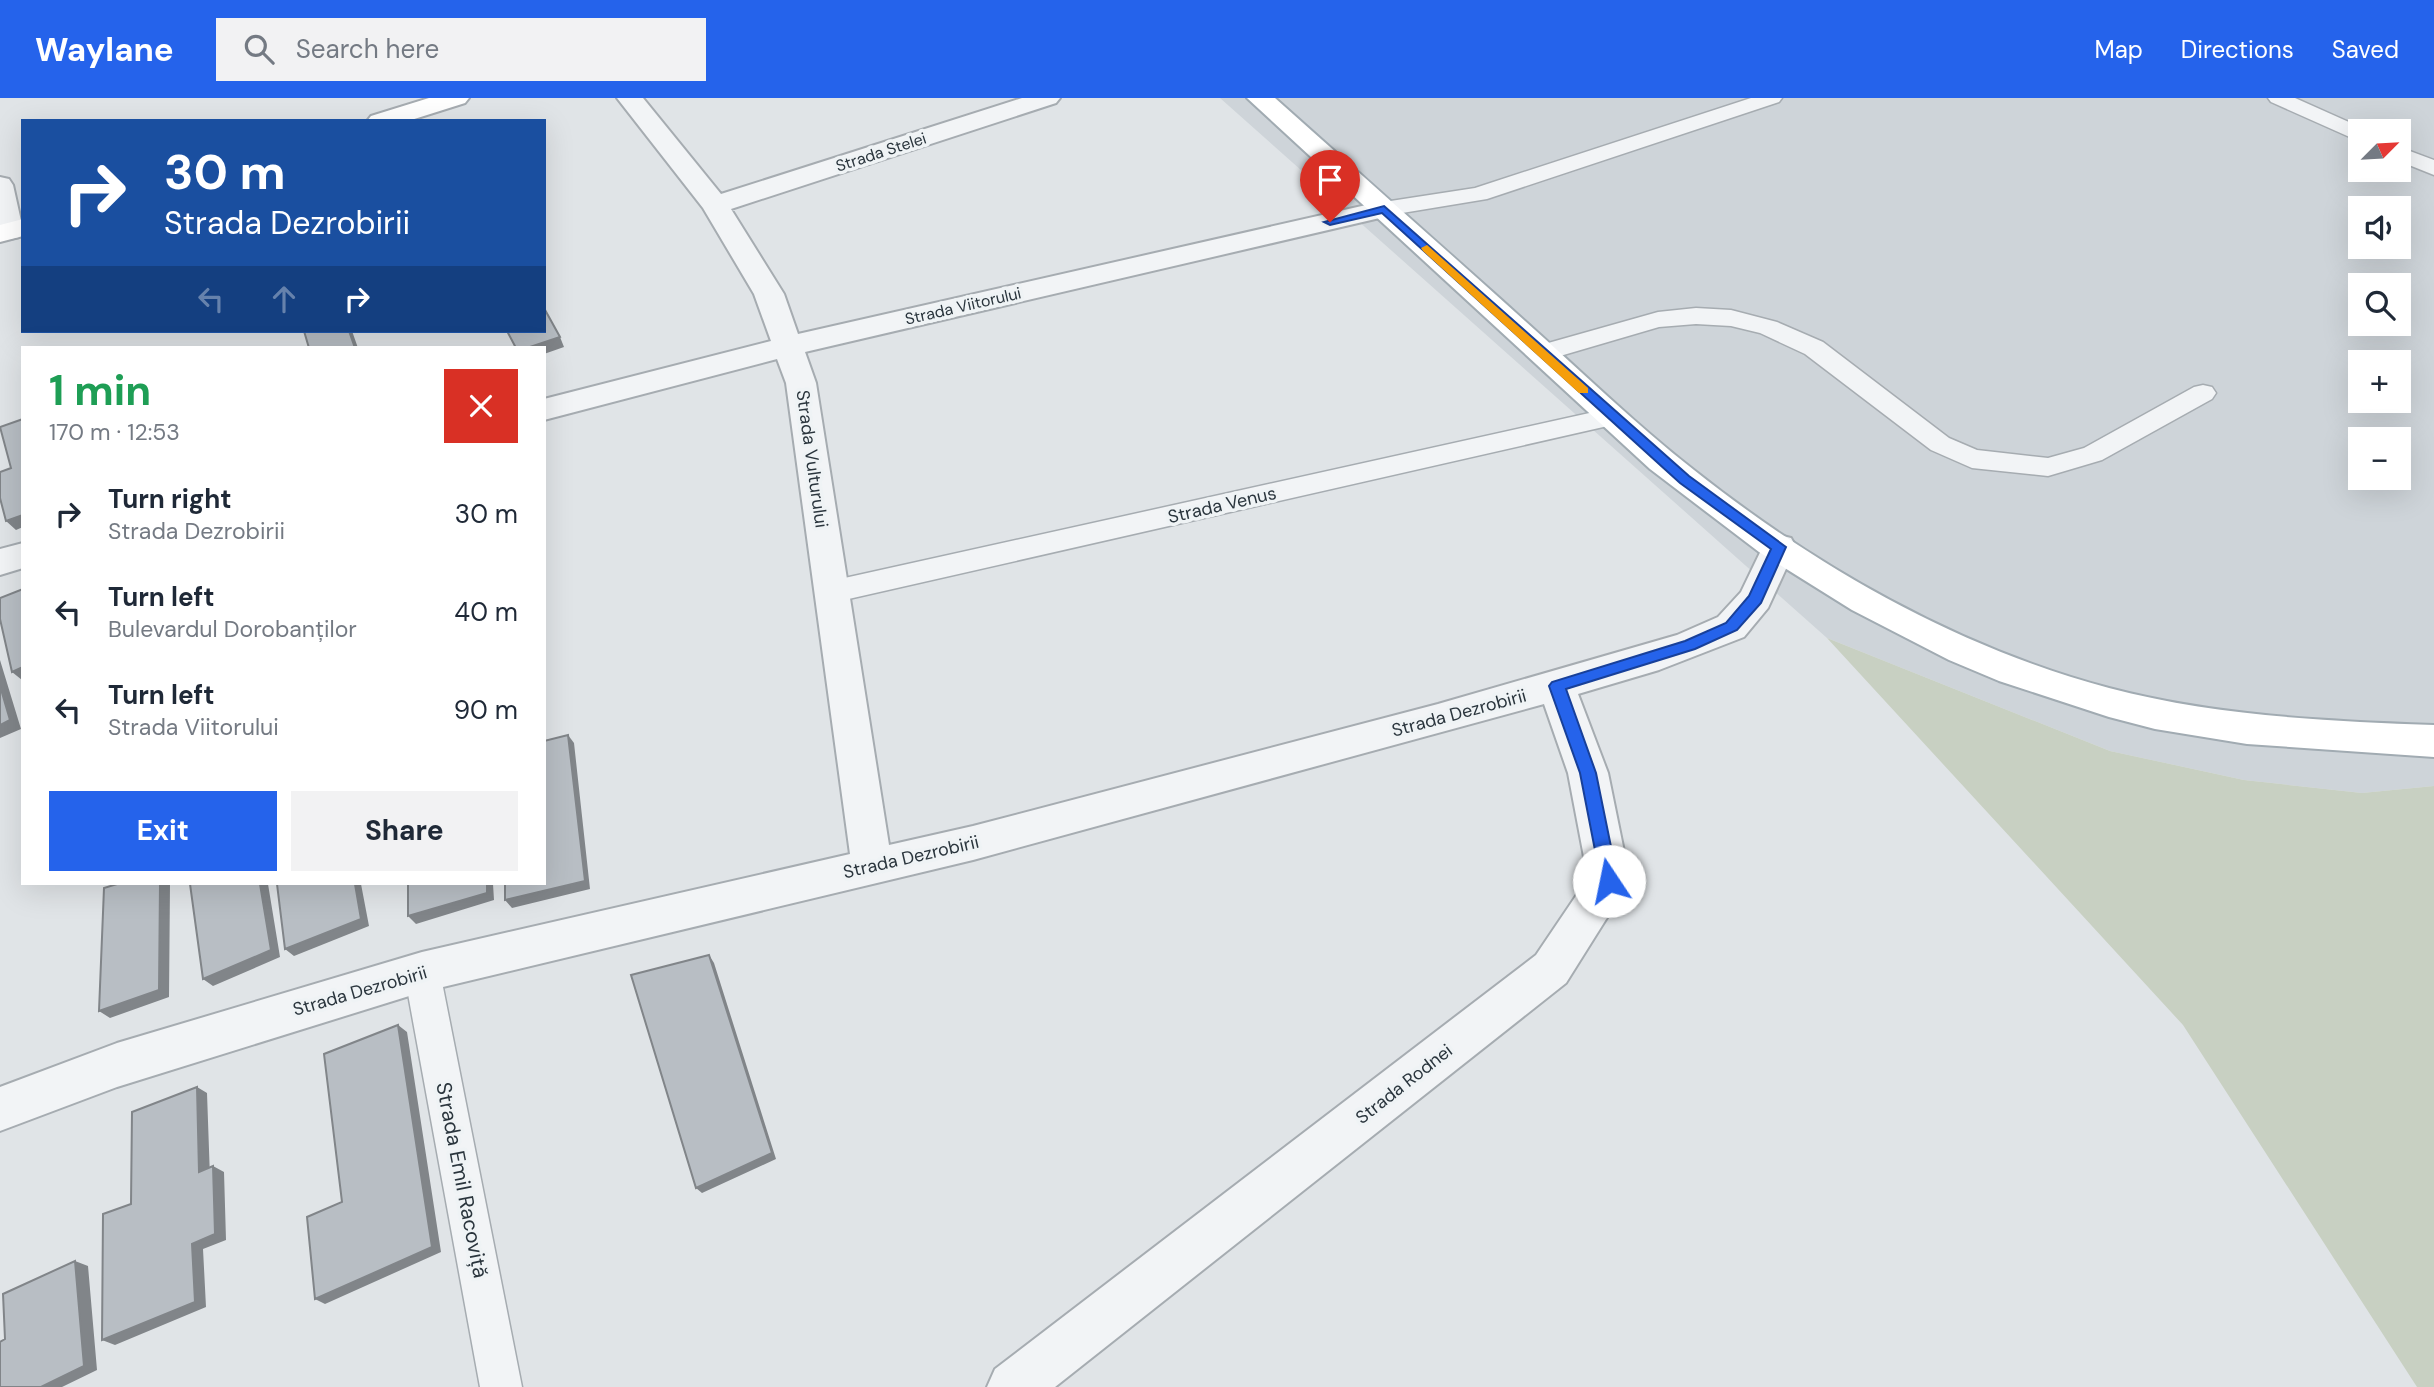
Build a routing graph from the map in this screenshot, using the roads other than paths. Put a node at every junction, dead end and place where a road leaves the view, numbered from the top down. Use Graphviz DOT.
graph roads {
  1 [pos="456,98"];
  2 [pos="630,98"];
  3 [pos="1047,98"];
  4 [pos="1260,98"];
  5 [pos="1772,98"];
  6 [pos="2278,98"];
  7 [pos="387,119"];
  8 [pos="2348,129"];
  9 [pos="2412,159"];
  10 [pos="2434,168"];
  11 [pos="0,185"];
  12 [pos="715,205"];
  13 [pos="1384,209"];
  14 [pos="11,231"];
  15 [pos="788,346"];
  16 [pos="1543,353"];
  17 [pos="2203,393"];
  18 [pos="546,409"];
  19 [pos="1612,417"];
  20 [pos="1779,547"];
  21 [pos="21,556"];
  22 [pos="0,562"];
  23 [pos="831,592"];
  24 [pos="1557,686"];
  25 [pos="2434,741"];
  26 [pos="872,867"];
  27 [pos="422,972"];
  28 [pos="0,1109"];
  29 [pos="501,1387"];
  30 [pos="1013,1387"];
  1 -- 7 [label="main road"];
  2 -- 12 [label="street, Strada Vulturului"];
  3 -- 12 [label="street, Strada Stelei"];
  4 -- 13 [label="main road"];
  5 -- 13 [label="lane"];
  6 -- 8 [label="lane"];
  9 -- 10 [label="lane"];
  11 -- 14 [label="street"];
  12 -- 15 [label="street, Strada Vulturului"];
  13 -- 15 [label="street, Strada Viitorului"];
  13 -- 16 [label="main road"];
  15 -- 18 [label="street, Strada Viitorului"];
  15 -- 23 [label="street, Strada Vulturului"];
  16 -- 17 [label="lane"];
  16 -- 19 [label="main road"];
  19 -- 20 [label="main road"];
  19 -- 23 [label="lane, Strada Venus"];
  20 -- 24 [label="street, Strada Dezrobirii"];
  20 -- 25 [label="main road"];
  21 -- 22 [label="street"];
  23 -- 26 [label="street, Strada Vulturului"];
  24 -- 26 [label="street, Strada Dezrobirii"];
  24 -- 30 [label="street, Strada Rodnei"];
  26 -- 27 [label="street, Strada Dezrobirii"];
  27 -- 28 [label="street, Strada Dezrobirii"];
  27 -- 29 [label="lane, Strada Emil Racoviță"];
}
